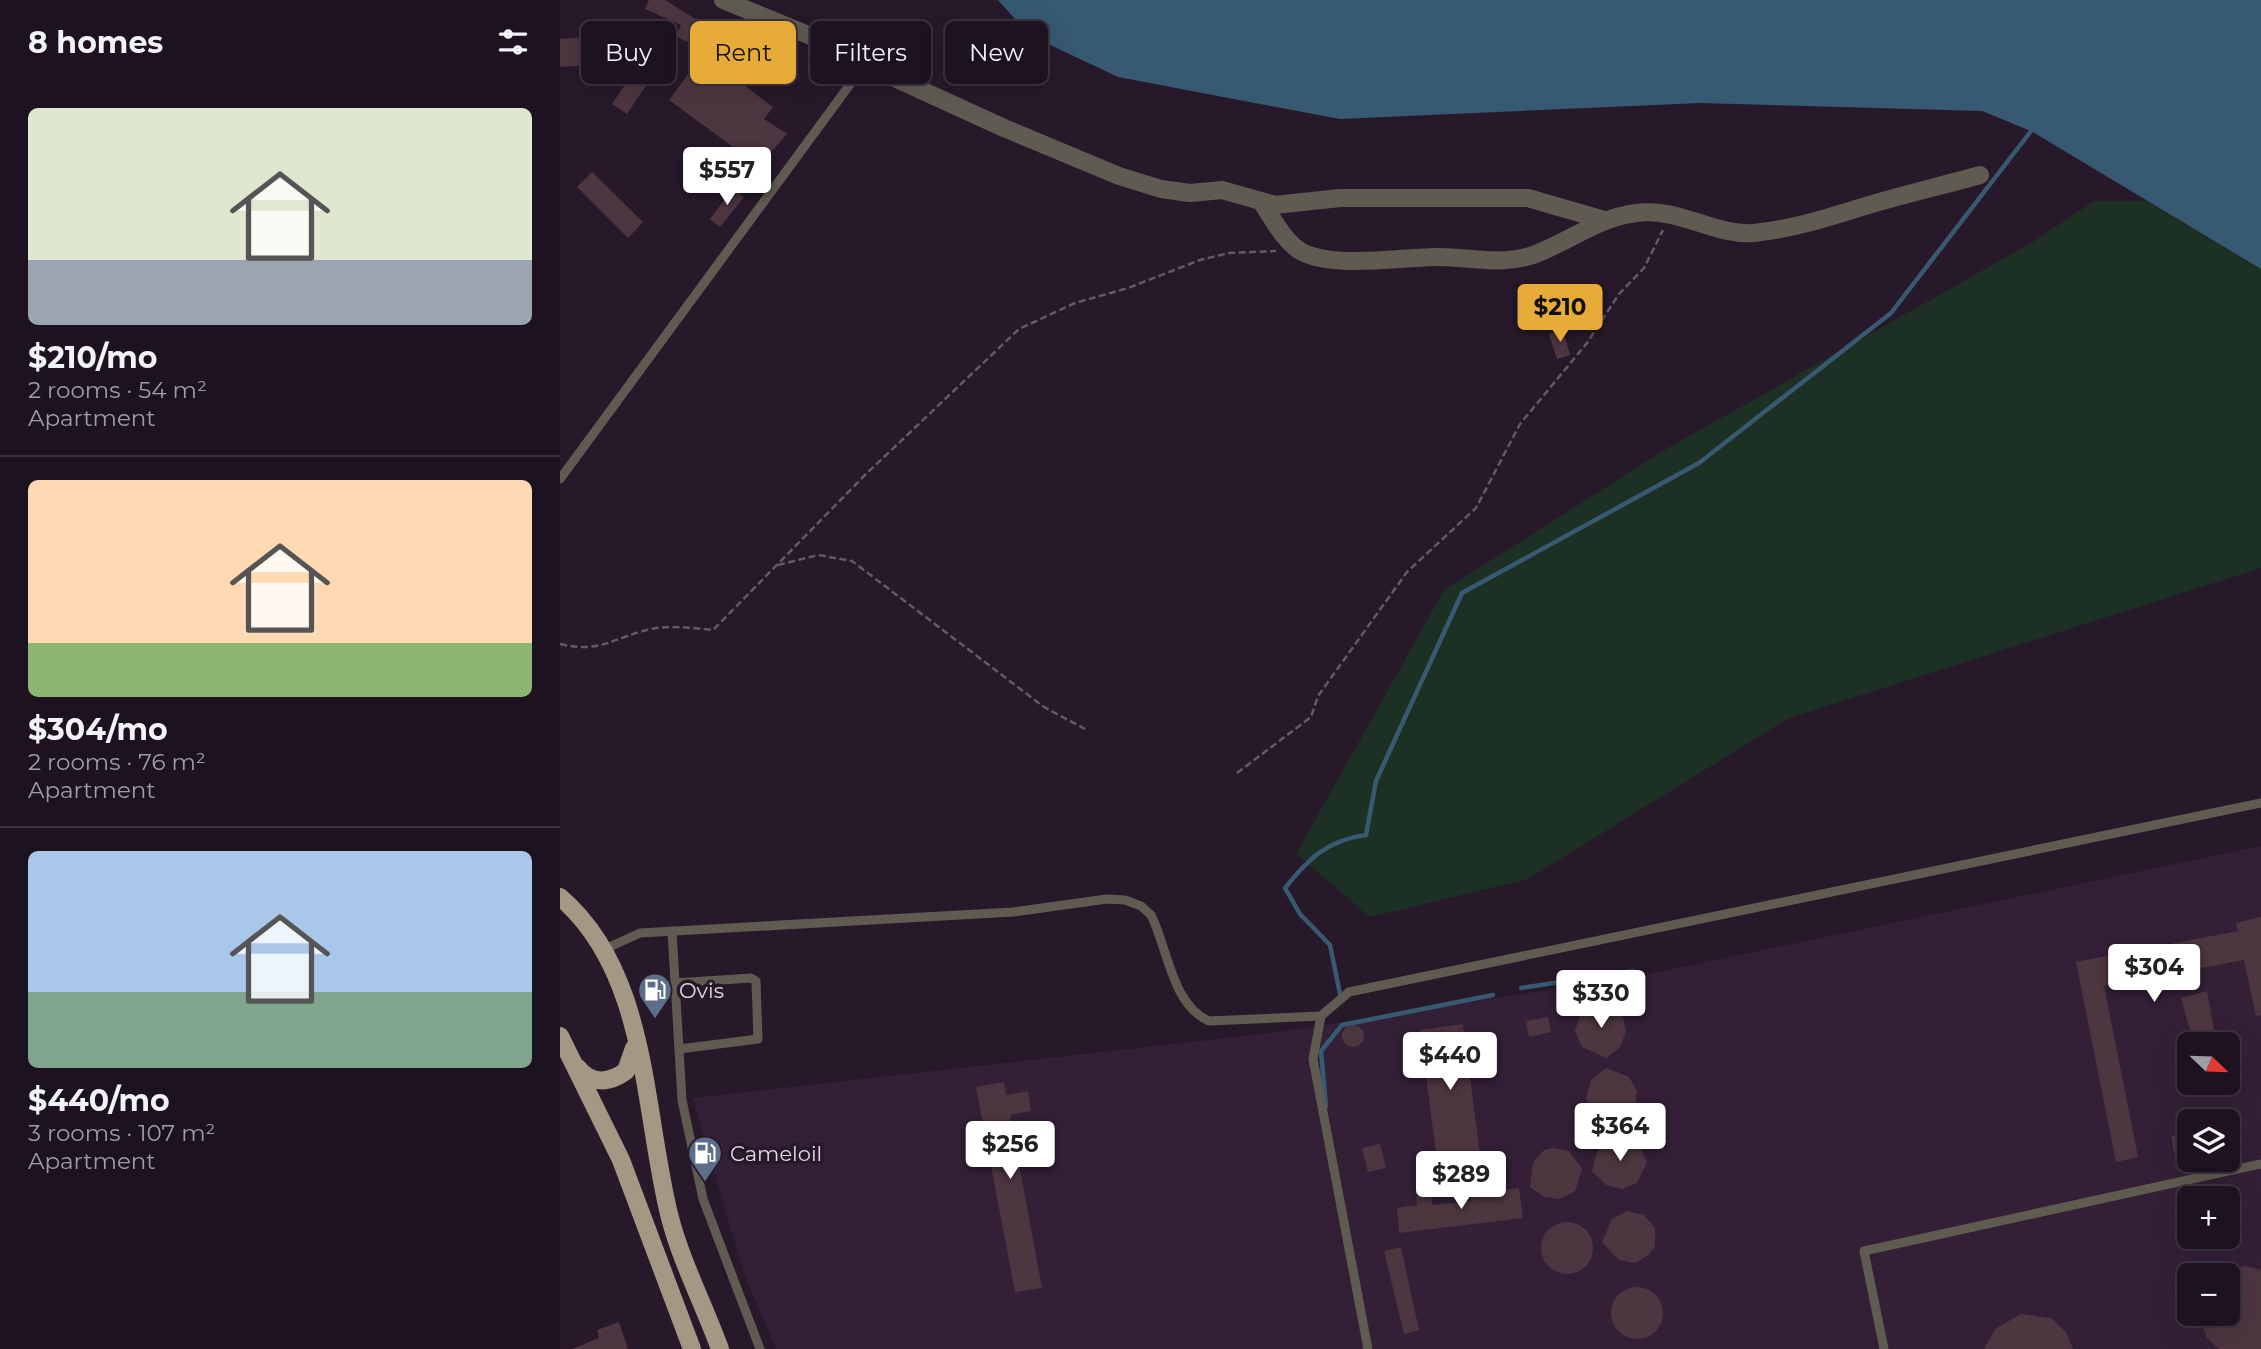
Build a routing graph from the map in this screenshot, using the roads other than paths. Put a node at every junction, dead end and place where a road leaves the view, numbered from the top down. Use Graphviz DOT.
graph roads {
  1 [pos="723,0"];
  2 [pos="810,36"];
  3 [pos="850,84"];
  4 [pos="908,84"];
  5 [pos="1980,176"];
  6 [pos="1262,203"];
  7 [pos="1604,220"];
  8 [pos="560,479"];
  9 [pos="2261,803"];
  10 [pos="560,897"];
  11 [pos="672,931"];
  12 [pos="605,949"];
  13 [pos="675,983"];
  14 [pos="1321,1016"];
  15 [pos="560,1036"];
  16 [pos="634,1038"];
  17 [pos="679,1049"];
  18 [pos="573,1060"];
  19 [pos="2261,1164"];
  20 [pos="692,1349"];
  21 [pos="720,1349"];
  22 [pos="760,1349"];
  23 [pos="1368,1349"];
  24 [pos="1884,1349"];
  1 -- 2 [label="street"];
  3 -- 8 [label="lane"];
  4 -- 6 [label="street"];
  5 -- 7 [label="street"];
  6 -- 7 [label="street"];
  6 -- 7 [label="street"];
  9 -- 14 [label="lane"];
  10 -- 12 [label="main road"];
  11 -- 12 [label="lane"];
  11 -- 13 [label="lane"];
  11 -- 14 [label="lane"];
  12 -- 16 [label="main road"];
  13 -- 17 [label="lane"];
  13 -- 17 [label="lane"];
  14 -- 23 [label="lane"];
  15 -- 18 [label="main road"];
  16 -- 18 [label="main road"];
  16 -- 21 [label="main road"];
  17 -- 22 [label="lane"];
  18 -- 20 [label="main road"];
  19 -- 24 [label="lane"];
}
